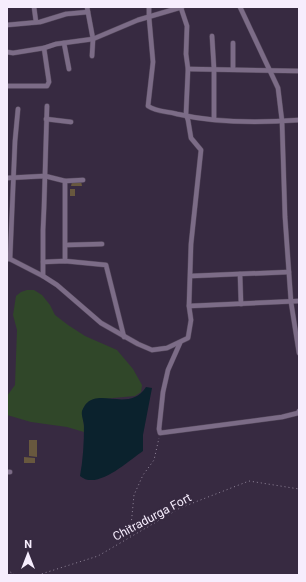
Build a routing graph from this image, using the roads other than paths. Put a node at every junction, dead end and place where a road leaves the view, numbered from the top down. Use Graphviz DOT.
graph roads {
  1 [pos="34,7"];
  2 [pos="149,7"];
  3 [pos="183,7"];
  4 [pos="240,7"];
  5 [pos="88,9"];
  6 [pos="149,17"];
  7 [pos="36,22"];
  8 [pos="7,25"];
  9 [pos="212,36"];
  10 [pos="93,39"];
  11 [pos="233,42"];
  12 [pos="64,43"];
  13 [pos="44,48"];
  14 [pos="7,52"];
  15 [pos="92,56"];
  16 [pos="69,69"];
  17 [pos="188,69"];
  18 [pos="214,69"];
  19 [pos="233,70"];
  20 [pos="270,70"];
  21 [pos="299,71"];
  22 [pos="7,86"];
  23 [pos="47,106"];
  24 [pos="18,109"];
  25 [pos="187,117"];
  26 [pos="46,119"];
  27 [pos="214,119"];
  28 [pos="299,120"];
  29 [pos="282,121"];
  30 [pos="71,122"];
  31 [pos="45,176"];
  32 [pos="7,178"];
  33 [pos="13,178"];
  34 [pos="83,180"];
  35 [pos="65,181"];
  36 [pos="102,244"];
  37 [pos="66,245"];
  38 [pos="9,259"];
  39 [pos="43,262"];
  40 [pos="65,262"];
  41 [pos="289,272"];
  42 [pos="240,274"];
  43 [pos="43,276"];
  44 [pos="191,276"];
  45 [pos="291,302"];
  46 [pos="299,302"];
  47 [pos="242,304"];
  48 [pos="189,306"];
  49 [pos="124,337"];
  50 [pos="180,343"];
  51 [pos="299,354"];
  52 [pos="299,411"];
  1 -- 7 [label="street"];
  2 -- 6 [label="street"];
  3 -- 6 [label="street"];
  3 -- 17 [label="street"];
  4 -- 20 [label="street"];
  5 -- 7 [label="street"];
  5 -- 10 [label="street"];
  6 -- 10 [label="street"];
  6 -- 25 [label="street"];
  7 -- 8 [label="street"];
  9 -- 18 [label="street"];
  10 -- 12 [label="street"];
  10 -- 15 [label="street"];
  11 -- 19 [label="street"];
  12 -- 13 [label="street"];
  12 -- 16 [label="street"];
  13 -- 14 [label="street"];
  13 -- 22 [label="street"];
  17 -- 18 [label="street"];
  17 -- 25 [label="street"];
  18 -- 19 [label="street"];
  18 -- 27 [label="street"];
  19 -- 20 [label="street"];
  20 -- 21 [label="street"];
  20 -- 29 [label="street"];
  23 -- 26 [label="street"];
  24 -- 33 [label="street"];
  25 -- 27 [label="street"];
  25 -- 44 [label="street"];
  26 -- 30 [label="street"];
  26 -- 31 [label="street"];
  27 -- 29 [label="street"];
  28 -- 29 [label="street"];
  29 -- 41 [label="street"];
  31 -- 33 [label="street"];
  31 -- 35 [label="street"];
  31 -- 39 [label="street"];
  32 -- 33 [label="street"];
  33 -- 38 [label="street"];
  34 -- 35 [label="street"];
  35 -- 37 [label="street"];
  36 -- 37 [label="street"];
  37 -- 40 [label="street"];
  38 -- 43 [label="street"];
  39 -- 40 [label="street"];
  39 -- 43 [label="street"];
  40 -- 49 [label="street"];
  41 -- 42 [label="street"];
  41 -- 45 [label="street"];
  42 -- 44 [label="street"];
  42 -- 47 [label="street"];
  43 -- 49 [label="street"];
  44 -- 48 [label="street"];
  45 -- 46 [label="street"];
  45 -- 47 [label="street"];
  45 -- 51 [label="street"];
  47 -- 48 [label="street"];
  48 -- 50 [label="street"];
  49 -- 50 [label="street"];
  50 -- 52 [label="street"];
}
